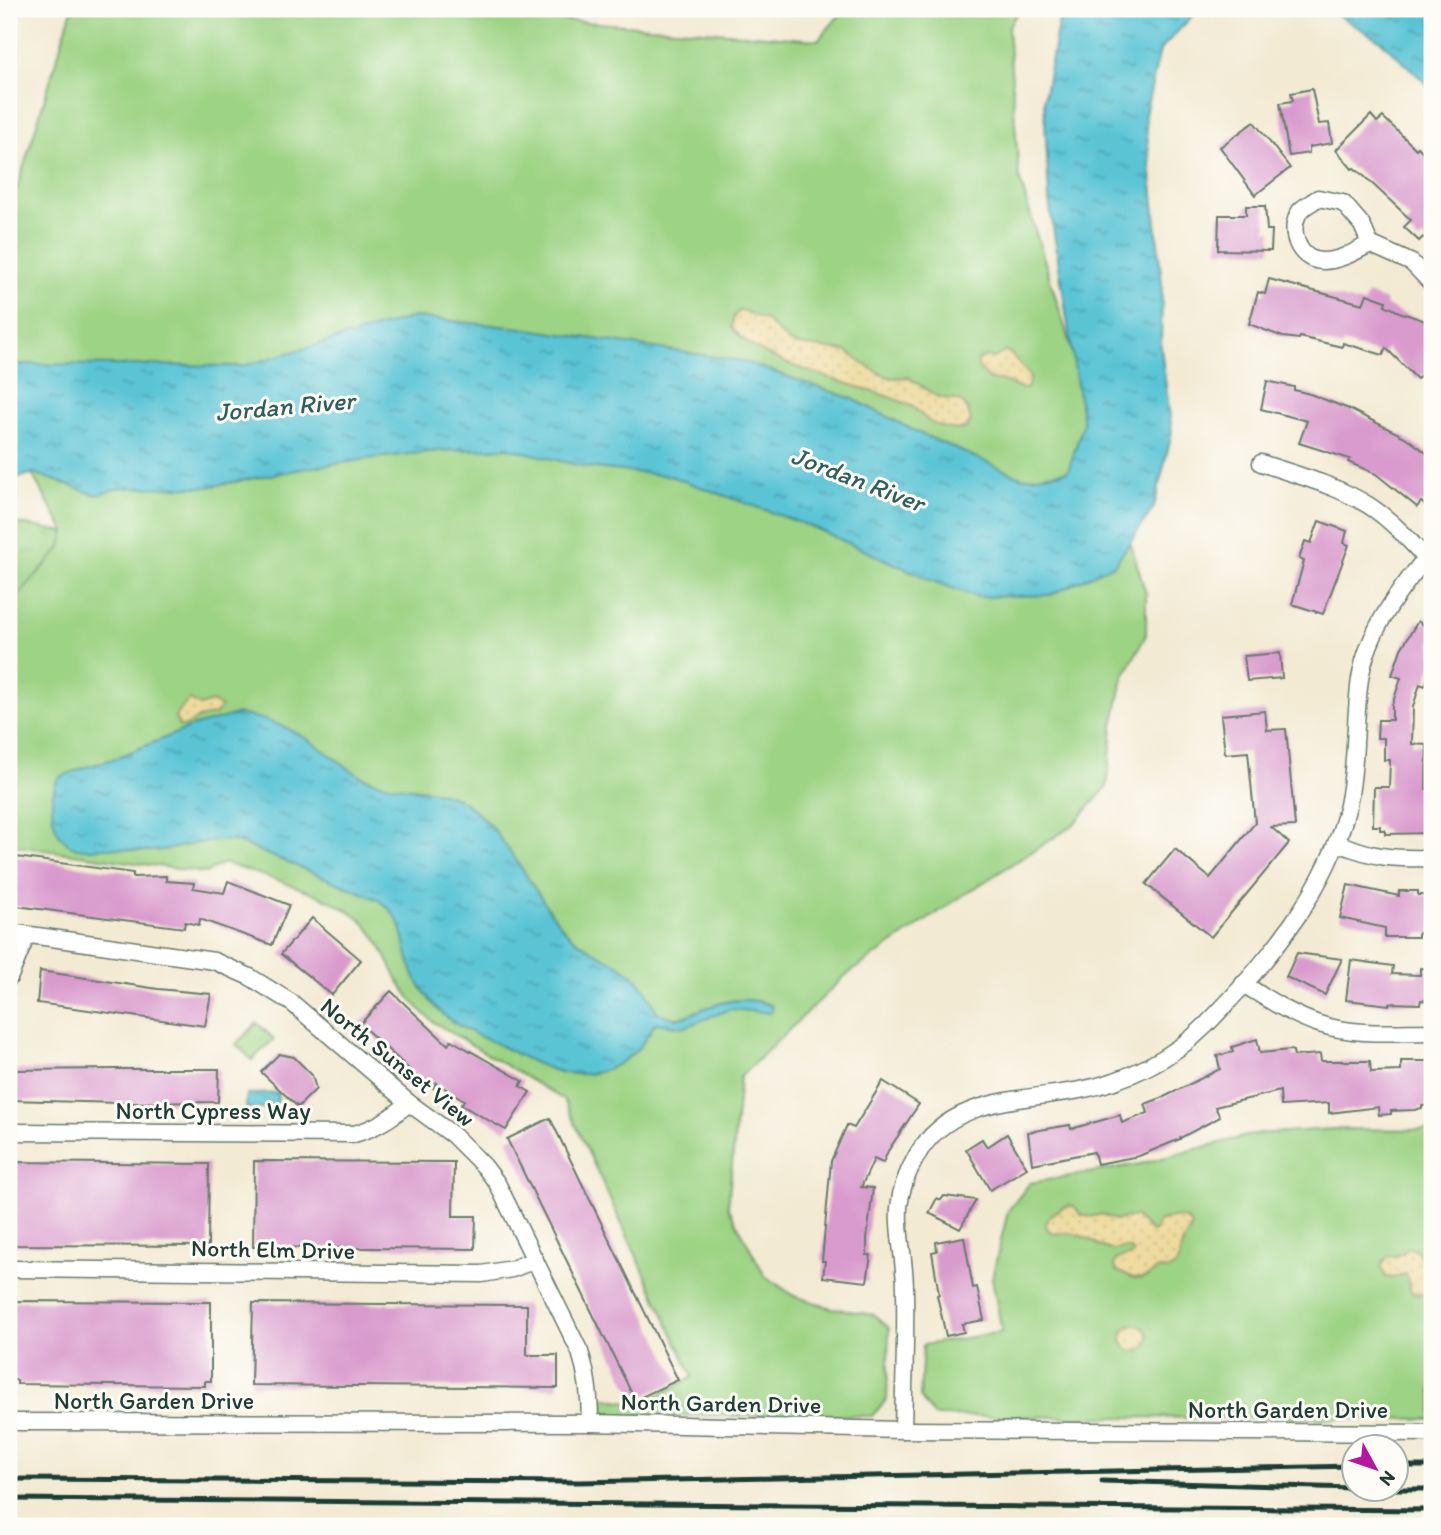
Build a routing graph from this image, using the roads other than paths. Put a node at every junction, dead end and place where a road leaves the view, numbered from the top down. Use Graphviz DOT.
graph roads {
  1 [pos="1370,244"];
  2 [pos="1432,284"];
  3 [pos="1261,463"];
  4 [pos="1430,557"];
  5 [pos="1336,843"];
  6 [pos="1432,858"];
  7 [pos="9,932"];
  8 [pos="27,935"];
  9 [pos="9,978"];
  10 [pos="1243,984"];
  11 [pos="1432,1032"];
  12 [pos="409,1103"];
  13 [pos="9,1132"];
  14 [pos="536,1260"];
  15 [pos="9,1269"];
  16 [pos="9,1422"];
  17 [pos="590,1423"];
  18 [pos="904,1430"];
  19 [pos="1432,1433"];
  1 -- 1 [label="street"];
  1 -- 2 [label="street"];
  3 -- 4 [label="street"];
  4 -- 5 [label="street"];
  5 -- 6 [label="street"];
  5 -- 10 [label="street"];
  7 -- 8 [label="street, North Sunset View"];
  8 -- 9 [label="street"];
  8 -- 12 [label="street, North Sunset View"];
  10 -- 11 [label="street"];
  10 -- 18 [label="street"];
  12 -- 13 [label="street, North Cypress Way"];
  12 -- 14 [label="street, North Sunset View"];
  14 -- 15 [label="street, North Elm Drive"];
  14 -- 17 [label="street, North Sunset View"];
  16 -- 17 [label="street, North Garden Drive"];
  17 -- 18 [label="street, North Garden Drive"];
  18 -- 19 [label="street, North Garden Drive"];
}
